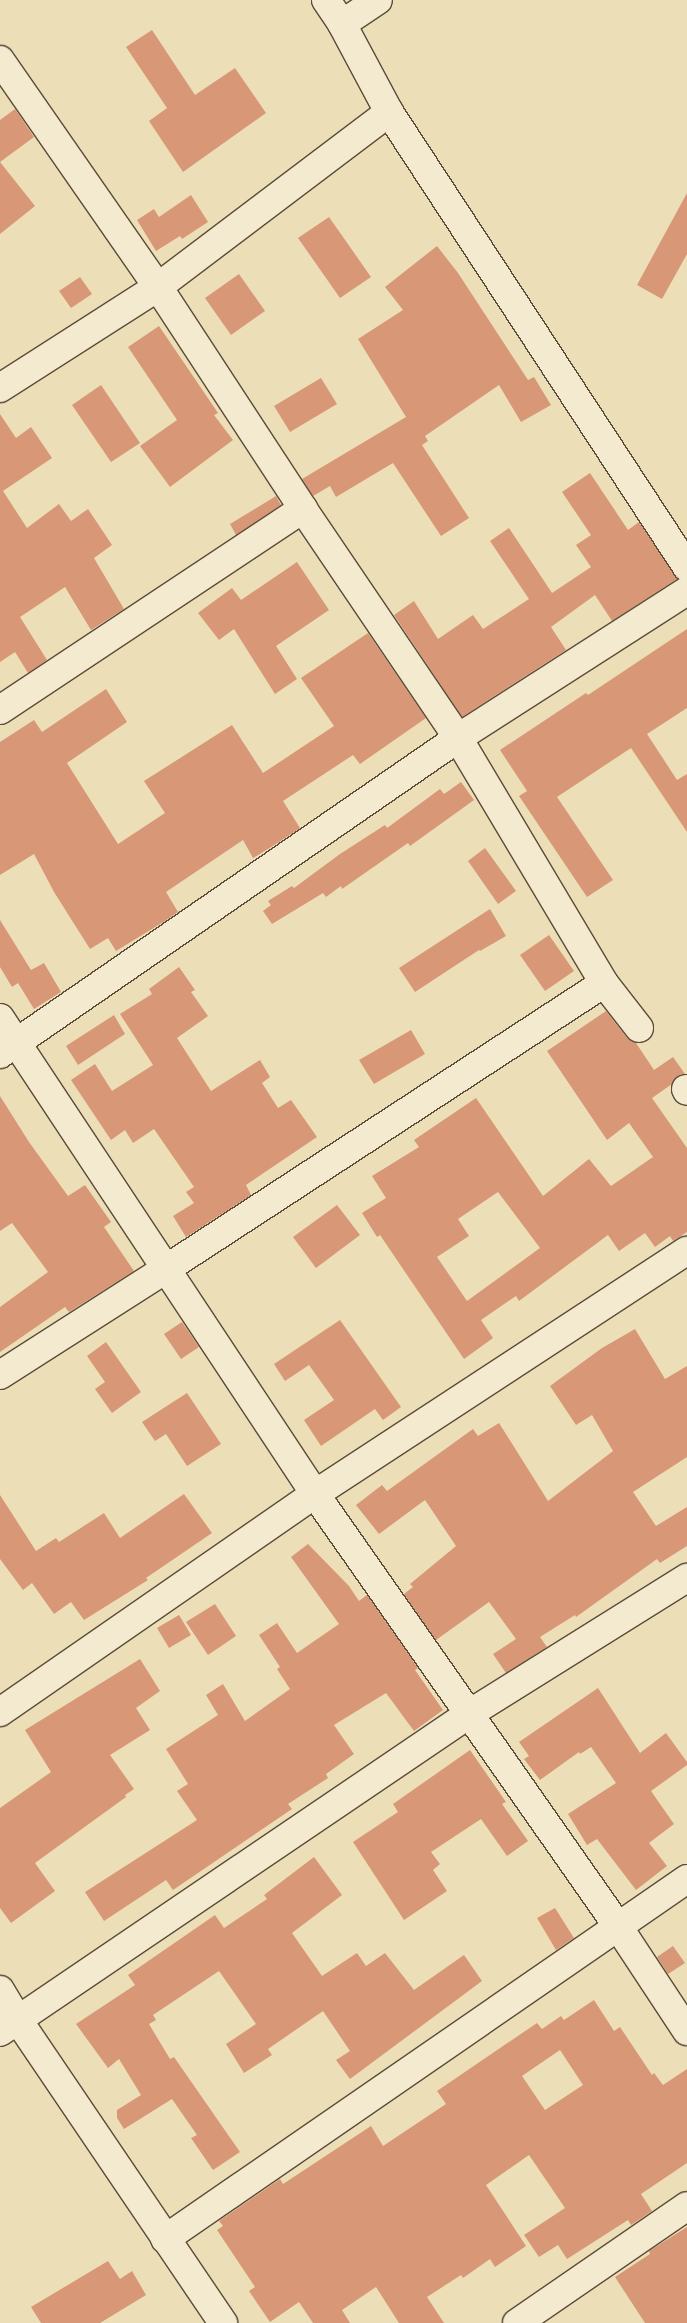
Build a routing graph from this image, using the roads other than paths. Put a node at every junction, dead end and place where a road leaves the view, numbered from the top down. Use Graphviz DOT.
graph roads {
  1 [pos="326,0"];
  2 [pos="378,0"];
  3 [pos="342,24"];
  4 [pos="2,68"];
  5 [pos="389,112"];
  6 [pos="158,287"];
  7 [pos="0,388"];
  8 [pos="303,509"];
  9 [pos="687,567"];
  10 [pos="687,591"];
  11 [pos="0,710"];
  12 [pos="458,738"];
  13 [pos="604,983"];
  14 [pos="0,1018"];
  15 [pos="639,1028"];
  16 [pos="8,1049"];
  17 [pos="687,1251"];
  18 [pos="166,1269"];
  19 [pos="0,1375"];
  20 [pos="316,1494"];
  21 [pos="687,1578"];
  22 [pos="0,1712"];
  23 [pos="469,1714"];
  24 [pos="687,1879"];
  25 [pos="617,1925"];
  26 [pos="0,1990"];
  27 [pos="9,2026"];
  28 [pos="687,2031"];
  29 [pos="687,2206"];
  30 [pos="165,2238"];
  31 [pos="223,2323"];
  32 [pos="517,2323"];
  1 -- 3 [label="street"];
  2 -- 3 [label="street"];
  3 -- 5 [label="street"];
  4 -- 6 [label="street"];
  5 -- 6 [label="street"];
  5 -- 9 [label="street"];
  6 -- 7 [label="street"];
  6 -- 8 [label="street"];
  8 -- 11 [label="street"];
  8 -- 12 [label="street"];
  10 -- 12 [label="street"];
  12 -- 13 [label="street"];
  12 -- 16 [label="street"];
  13 -- 15 [label="street"];
  13 -- 18 [label="street"];
  14 -- 16 [label="street"];
  16 -- 18 [label="street"];
  17 -- 20 [label="street"];
  18 -- 19 [label="street"];
  18 -- 20 [label="street"];
  20 -- 22 [label="street"];
  20 -- 23 [label="street"];
  21 -- 23 [label="street"];
  23 -- 25 [label="street"];
  23 -- 27 [label="street"];
  24 -- 25 [label="street"];
  25 -- 28 [label="street"];
  25 -- 30 [label="street"];
  26 -- 27 [label="street"];
  27 -- 30 [label="street"];
  29 -- 32 [label="street"];
  30 -- 31 [label="street"];
}
